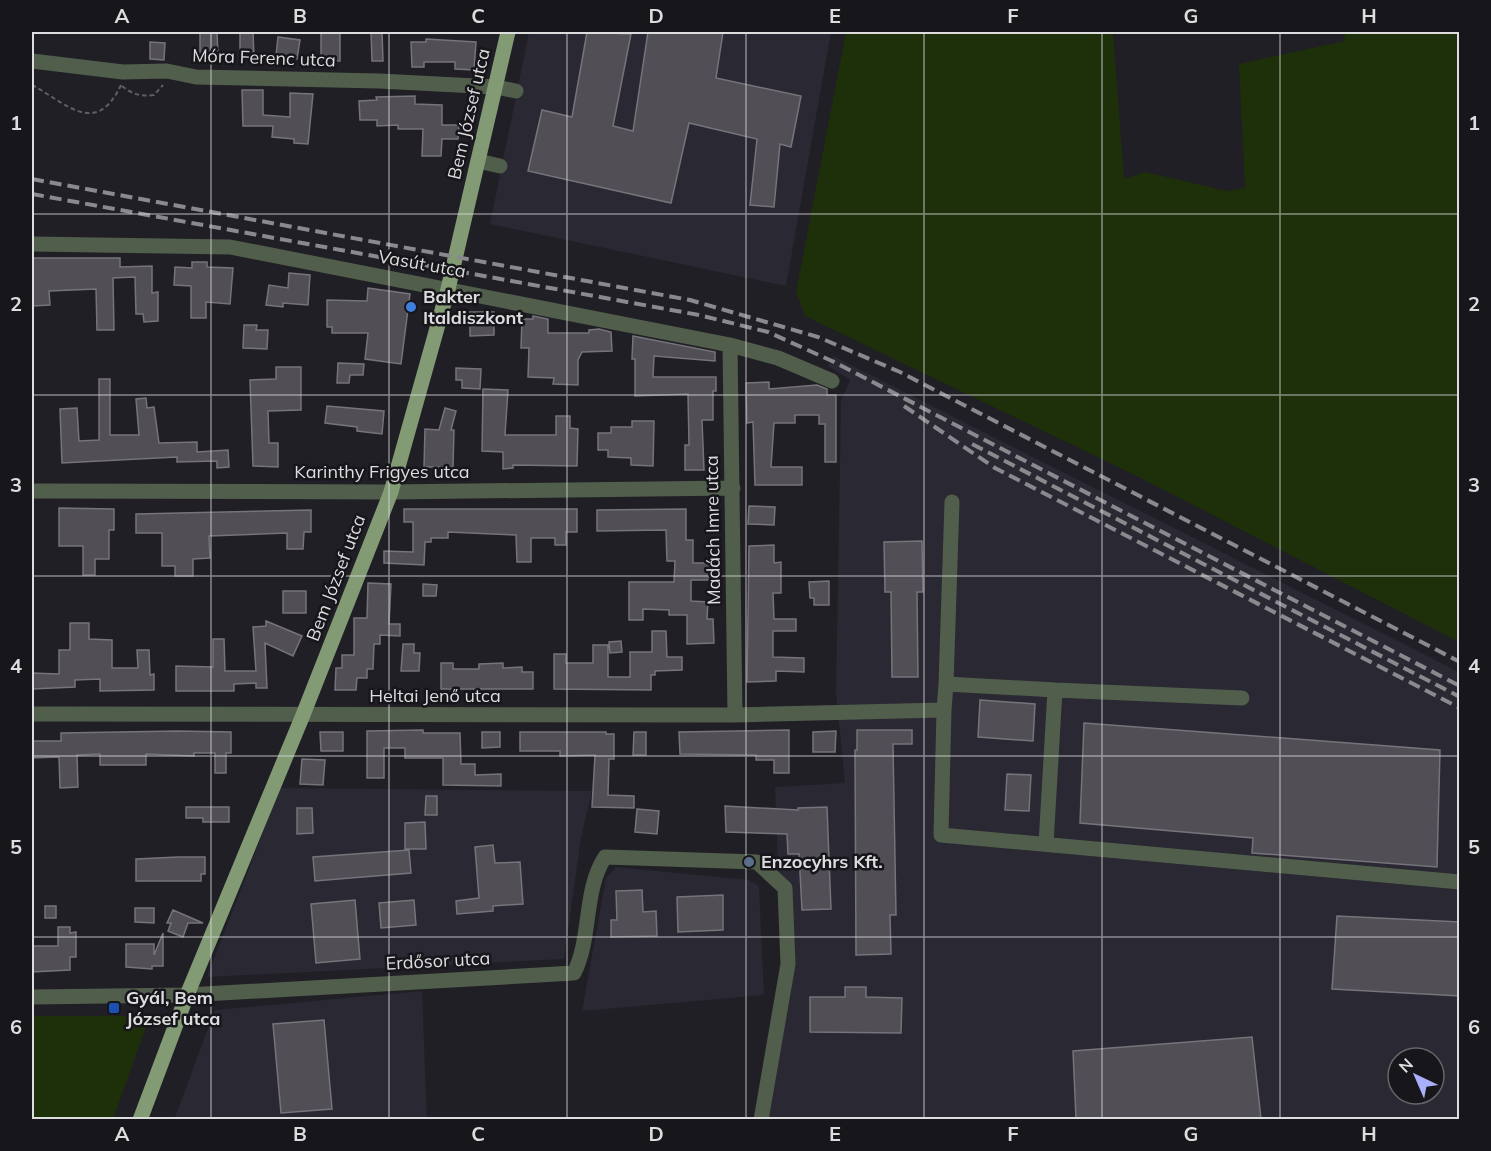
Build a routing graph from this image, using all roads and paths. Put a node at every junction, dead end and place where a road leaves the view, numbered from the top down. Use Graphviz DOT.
graph roads {
  1 [pos="508,32"];
  2 [pos="32,61"];
  3 [pos="121,84"];
  4 [pos="32,85"];
  5 [pos="496,87"];
  6 [pos="516,91"];
  7 [pos="478,161"];
  8 [pos="500,166"];
  9 [pos="32,244"];
  10 [pos="448,289"];
  11 [pos="730,345"];
  12 [pos="832,381"];
  13 [pos="733,488"];
  14 [pos="32,491"];
  15 [pos="391,492"];
  16 [pos="952,502"];
  17 [pos="946,684"];
  18 [pos="1055,690"];
  19 [pos="1242,698"];
  20 [pos="944,710"];
  21 [pos="32,714"];
  22 [pos="303,715"];
  23 [pos="735,715"];
  24 [pos="1046,844"];
  25 [pos="1460,882"];
  26 [pos="187,995"];
  27 [pos="32,997"];
  28 [pos="140,1119"];
  29 [pos="761,1119"];
  1 -- 5 [label="main road, Bem József utca"];
  2 -- 5 [label="street, Móra Ferenc utca"];
  3 -- 4 [label="path"];
  5 -- 6 [label="street, Móra Ferenc utca"];
  5 -- 7 [label="main road, Bem József utca"];
  7 -- 8 [label="street"];
  7 -- 10 [label="main road, Bem József utca"];
  9 -- 10 [label="street, Vasút utca"];
  10 -- 11 [label="street, Vasút utca"];
  10 -- 15 [label="main road, Bem József utca"];
  11 -- 12 [label="street, Vasút utca"];
  11 -- 13 [label="street, Madách Imre utca"];
  13 -- 15 [label="street, Karinthy Frigyes utca"];
  13 -- 23 [label="street, Madách Imre utca"];
  14 -- 15 [label="street, Karinthy Frigyes utca"];
  15 -- 22 [label="main road, Bem József utca"];
  16 -- 17 [label="street"];
  17 -- 18 [label="street"];
  17 -- 20 [label="street"];
  18 -- 19 [label="street"];
  18 -- 24 [label="street"];
  20 -- 23 [label="street, Heltai Jenő utca"];
  20 -- 24 [label="street"];
  21 -- 22 [label="street, Heltai Jenő utca"];
  22 -- 23 [label="street, Heltai Jenő utca"];
  22 -- 26 [label="main road, Bem József utca"];
  24 -- 25 [label="street"];
  26 -- 27 [label="street, Erdősor utca"];
  26 -- 28 [label="main road, Bem József utca"];
  26 -- 29 [label="street, Erdősor utca"];
}
